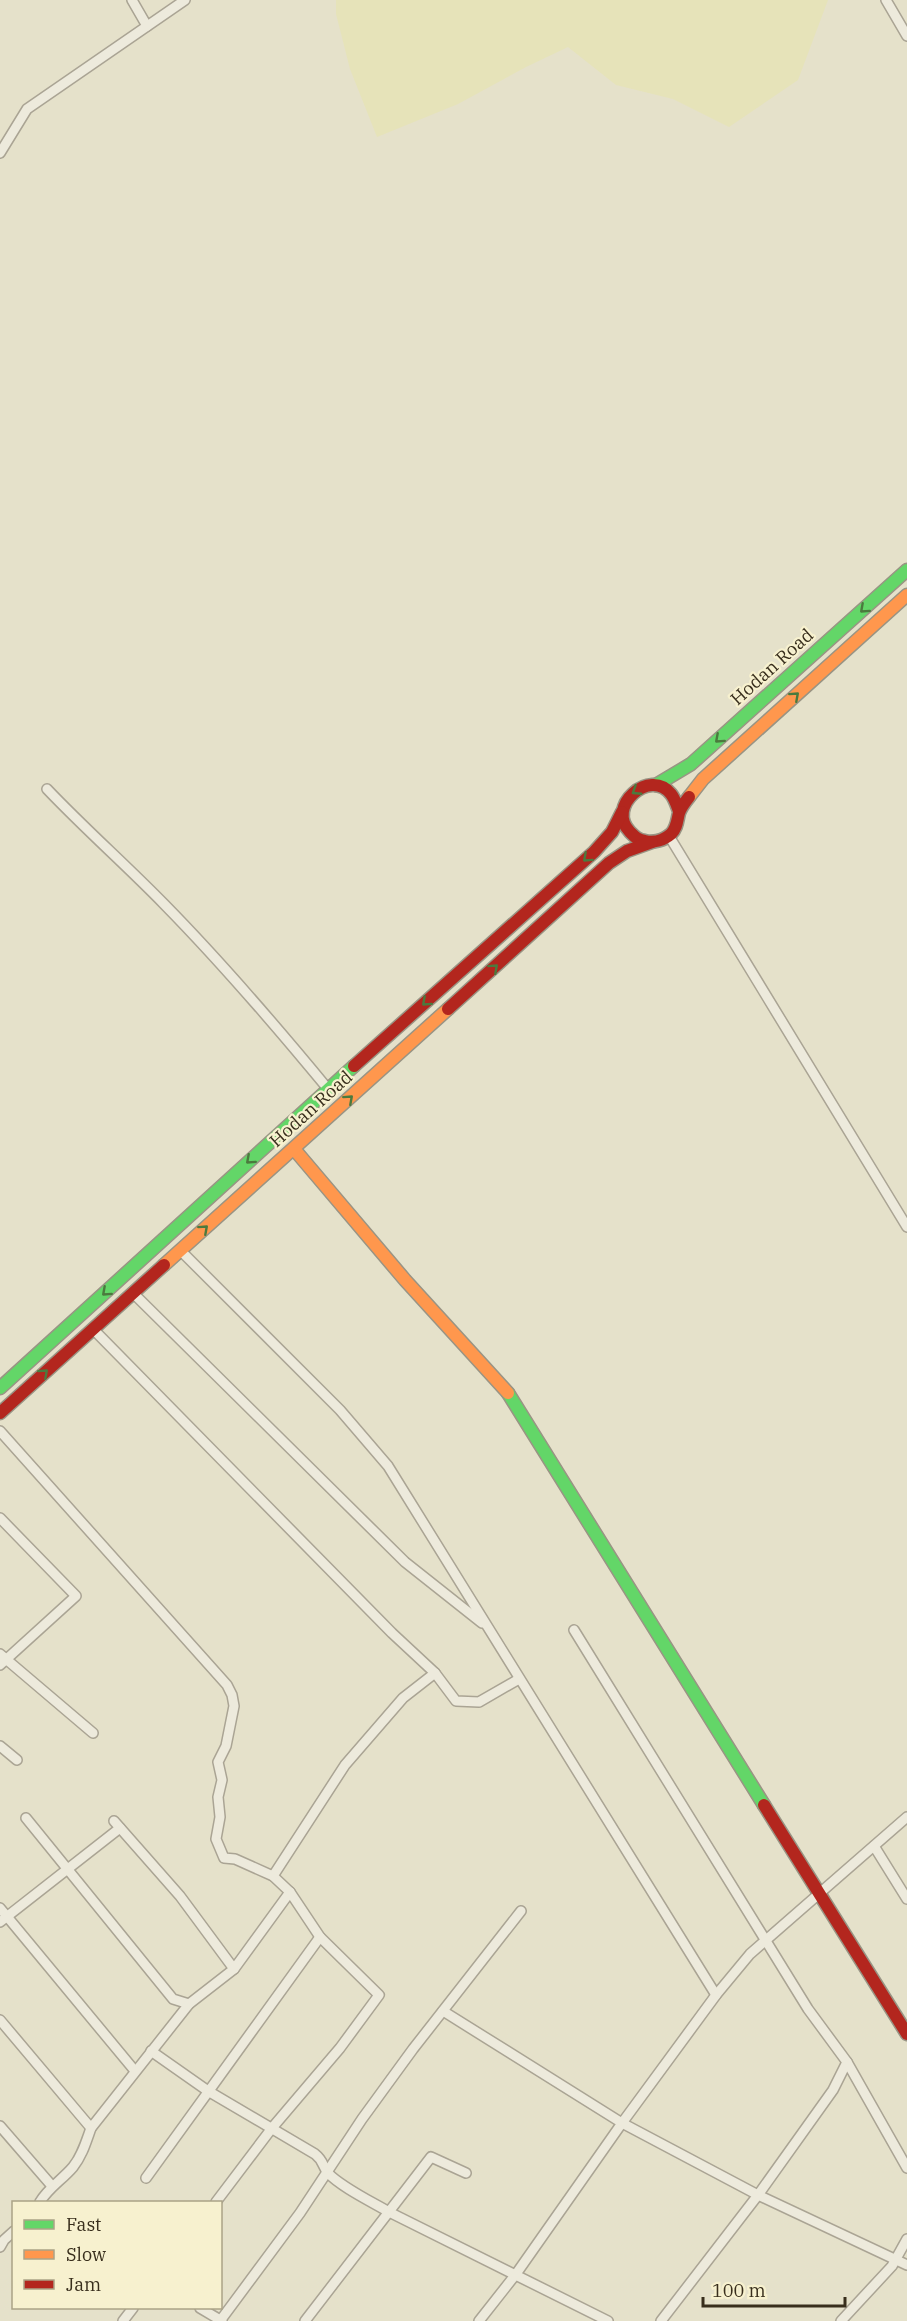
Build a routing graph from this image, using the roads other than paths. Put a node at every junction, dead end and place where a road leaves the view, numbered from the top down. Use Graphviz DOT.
graph roads {
  1 [pos="132,0"];
  2 [pos="185,0"];
  3 [pos="886,0"];
  4 [pos="147,26"];
  5 [pos="907,36"];
  6 [pos="0,153"];
  7 [pos="907,570"];
  8 [pos="907,595"];
  9 [pos="656,785"];
  10 [pos="47,789"];
  11 [pos="679,811"];
  12 [pos="622,812"];
  13 [pos="669,836"];
  14 [pos="652,842"];
  15 [pos="328,1089"];
  16 [pos="294,1149"];
  17 [pos="907,1227"];
  18 [pos="180,1251"];
  19 [pos="134,1293"];
  20 [pos="93,1329"];
  21 [pos="0,1388"];
  22 [pos="0,1413"];
  23 [pos="0,1431"];
  24 [pos="0,1518"];
  25 [pos="488,1628"];
  26 [pos="574,1630"];
  27 [pos="2,1659"];
  28 [pos="435,1673"];
  29 [pos="519,1679"];
  30 [pos="93,1733"];
  31 [pos="0,1746"];
  32 [pos="17,1760"];
  33 [pos="907,1817"];
  34 [pos="26,1818"];
  35 [pos="874,1846"];
  36 [pos="70,1869"];
  37 [pos="273,1876"];
  38 [pos="291,1892"];
  39 [pos="819,1893"];
  40 [pos="907,1899"];
  41 [pos="0,1908"];
  42 [pos="521,1911"];
  43 [pos="4,1919"];
  44 [pos="320,1936"];
  45 [pos="766,1940"];
  46 [pos="234,1969"];
  47 [pos="716,1995"];
  48 [pos="189,2004"];
  49 [pos="442,2011"];
  50 [pos="0,2020"];
  51 [pos="907,2034"];
  52 [pos="151,2051"];
  53 [pos="848,2062"];
  54 [pos="135,2071"];
  55 [pos="208,2091"];
  56 [pos="622,2123"];
  57 [pos="0,2126"];
  58 [pos="91,2128"];
  59 [pos="272,2128"];
  60 [pos="907,2168"];
  61 [pos="327,2172"];
  62 [pos="466,2173"];
  63 [pos="146,2178"];
  64 [pos="52,2186"];
  65 [pos="758,2195"];
  66 [pos="41,2201"];
  67 [pos="217,2201"];
  68 [pos="389,2212"];
  69 [pos="907,2239"];
  70 [pos="895,2260"];
  71 [pos="907,2265"];
  72 [pos="516,2274"];
  73 [pos="203,2309"];
  74 [pos="221,2321"];
  75 [pos="304,2321"];
  76 [pos="479,2321"];
  77 [pos="608,2321"];
  78 [pos="661,2321"];
  79 [pos="841,2321"];
  1 -- 4 [label="street"];
  2 -- 4 [label="street"];
  3 -- 5 [label="street"];
  4 -- 6 [label="street"];
  7 -- 9 [label="main road, Hodan Road, one-way"];
  11 -- 8 [label="main road, Hodan Road, one-way"];
  9 -- 11 [label="main road"];
  9 -- 12 [label="main road, Hodan Road, one-way"];
  10 -- 15 [label="street"];
  11 -- 13 [label="main road, Hodan Road"];
  12 -- 14 [label="main road"];
  12 -- 15 [label="main road, Hodan Road, one-way"];
  13 -- 14 [label="main road, Hodan Road"];
  13 -- 17 [label="street"];
  16 -- 14 [label="main road, Hodan Road, one-way"];
  15 -- 21 [label="main road, Hodan Road, one-way"];
  18 -- 16 [label="main road, Hodan Road, one-way"];
  16 -- 39 [label="main road"];
  18 -- 19 [label="main road, Hodan Road"];
  18 -- 25 [label="street"];
  19 -- 20 [label="main road, Hodan Road"];
  19 -- 25 [label="street"];
  22 -- 20 [label="main road, Hodan Road, one-way"];
  20 -- 28 [label="street"];
  23 -- 37 [label="street"];
  24 -- 27 [label="street"];
  25 -- 29 [label="street"];
  26 -- 45 [label="street"];
  27 -- 30 [label="street"];
  28 -- 29 [label="street"];
  28 -- 37 [label="street"];
  29 -- 47 [label="street"];
  31 -- 32 [label="street"];
  33 -- 35 [label="street"];
  34 -- 36 [label="street"];
  35 -- 39 [label="street"];
  35 -- 40 [label="street"];
  36 -- 43 [label="street"];
  36 -- 46 [label="street"];
  36 -- 48 [label="street"];
  37 -- 38 [label="street"];
  38 -- 44 [label="street"];
  38 -- 46 [label="street"];
  39 -- 45 [label="street"];
  39 -- 51 [label="main road"];
  41 -- 43 [label="street"];
  42 -- 49 [label="street"];
  43 -- 54 [label="street"];
  44 -- 55 [label="street"];
  44 -- 59 [label="street"];
  45 -- 47 [label="street"];
  45 -- 53 [label="street"];
  46 -- 48 [label="street"];
  47 -- 56 [label="street"];
  48 -- 52 [label="street"];
  49 -- 56 [label="street"];
  49 -- 61 [label="street"];
  50 -- 58 [label="street"];
  52 -- 54 [label="street"];
  52 -- 55 [label="street"];
  53 -- 60 [label="street"];
  53 -- 65 [label="street"];
  54 -- 58 [label="street"];
  55 -- 59 [label="street"];
  55 -- 63 [label="street"];
  56 -- 65 [label="street"];
  56 -- 72 [label="street"];
  57 -- 64 [label="street"];
  58 -- 64 [label="street"];
  59 -- 61 [label="street"];
  59 -- 67 [label="street"];
  61 -- 68 [label="street"];
  61 -- 74 [label="street"];
  62 -- 68 [label="street"];
  64 -- 66 [label="street"];
  65 -- 70 [label="street"];
  65 -- 78 [label="street"];
  68 -- 72 [label="street"];
  68 -- 75 [label="street"];
  69 -- 70 [label="street"];
  70 -- 71 [label="street"];
  70 -- 79 [label="street"];
  72 -- 76 [label="street"];
  72 -- 77 [label="street"];
  73 -- 74 [label="street"];
}
